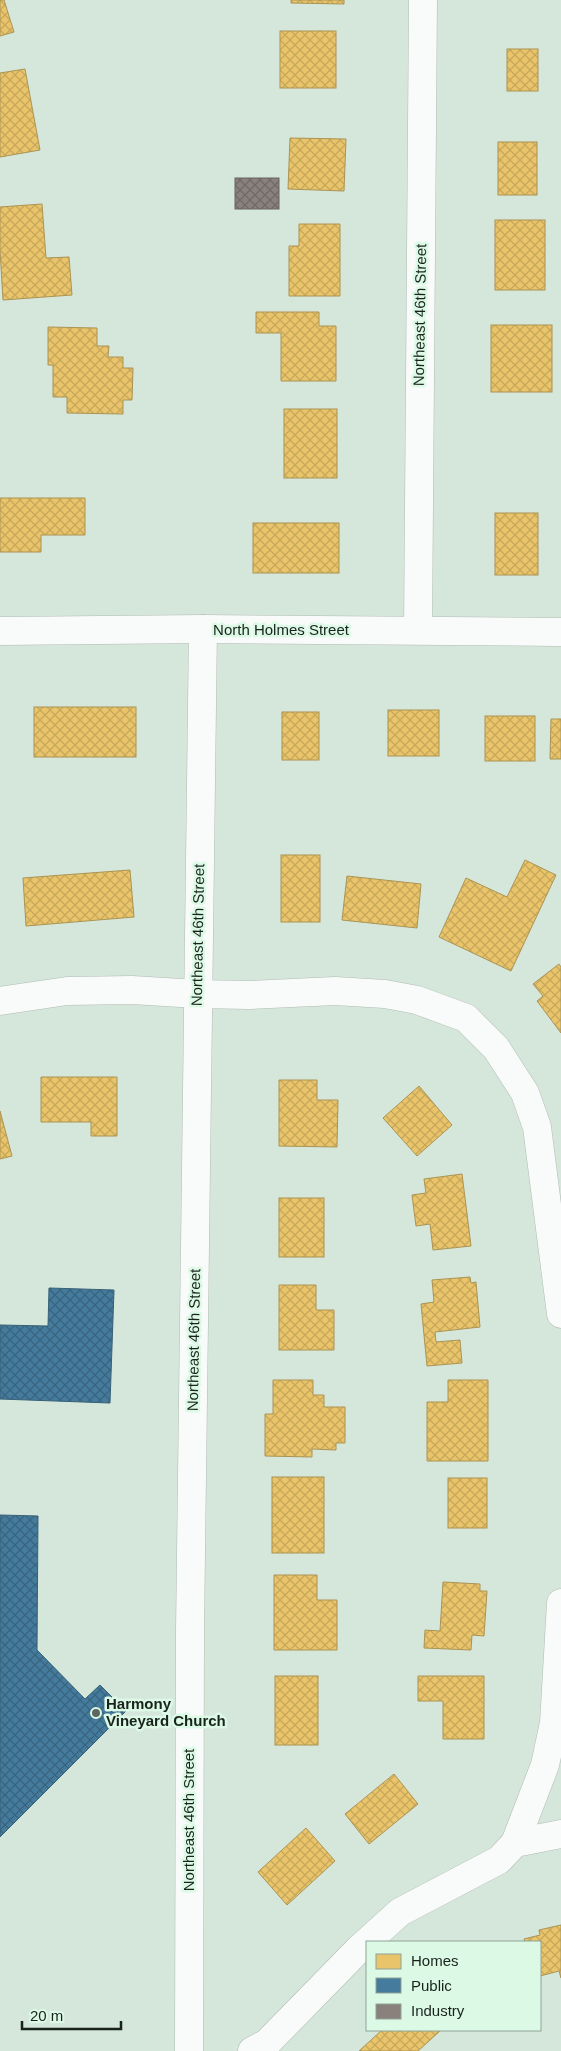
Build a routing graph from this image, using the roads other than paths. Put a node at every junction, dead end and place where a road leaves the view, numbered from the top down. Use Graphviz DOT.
graph roads {
  1 [pos="423,0"];
  2 [pos="203,629"];
  3 [pos="418,630"];
  4 [pos="0,631"];
  5 [pos="561,632"];
  6 [pos="197,994"];
  7 [pos="0,1001"];
  8 [pos="561,1314"];
  9 [pos="561,1603"];
  10 [pos="555,1750"];
  11 [pos="561,1834"];
  12 [pos="515,1843"];
  13 [pos="368,1941"];
  14 [pos="366,1943"];
  15 [pos="262,2048"];
  16 [pos="189,2051"];
  1 -- 3 [label="street, Northeast 46th Street"];
  2 -- 3 [label="street, North Holmes Street"];
  2 -- 4 [label="street, North Holmes Street"];
  2 -- 6 [label="street, Northeast 46th Street"];
  3 -- 5 [label="street, North Holmes Street"];
  6 -- 7 [label="street"];
  6 -- 8 [label="street"];
  6 -- 16 [label="street, Northeast 46th Street"];
  9 -- 10 [label="street"];
  10 -- 12 [label="street"];
  11 -- 12 [label="street"];
  12 -- 13 [label="street"];
  14 -- 15 [label="street"];
}
